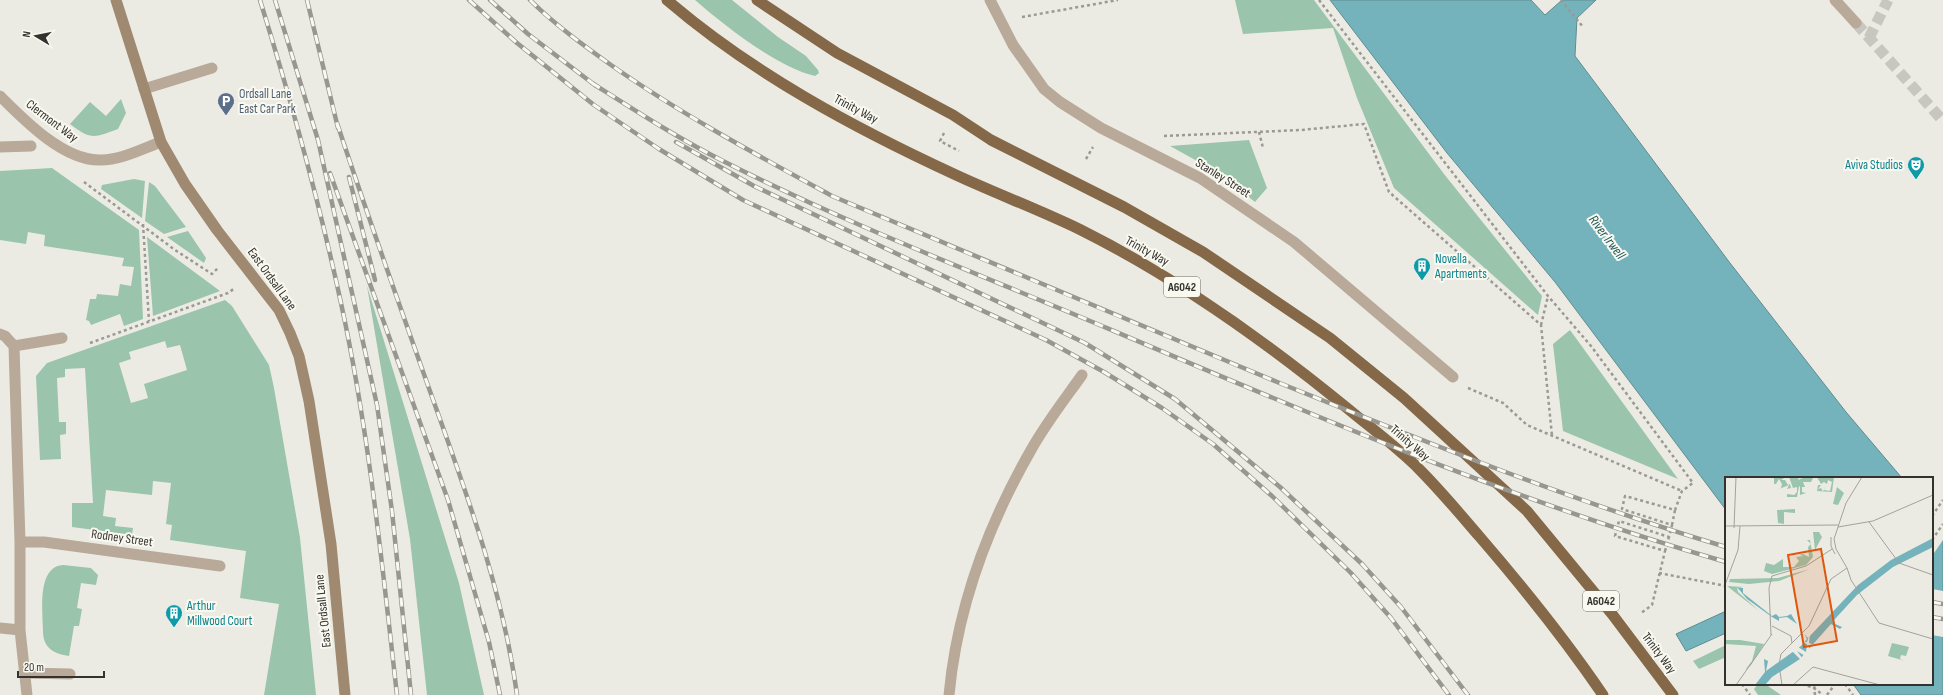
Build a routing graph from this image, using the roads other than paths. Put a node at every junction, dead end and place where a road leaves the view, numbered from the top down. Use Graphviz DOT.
graph roads {
  1 [pos="116,0"];
  2 [pos="667,0"];
  3 [pos="757,0"];
  4 [pos="990,0"];
  5 [pos="1836,1"];
  6 [pos="1856,23"];
  7 [pos="212,68"];
  8 [pos="144,89"];
  9 [pos="0,96"];
  10 [pos="161,142"];
  11 [pos="31,146"];
  12 [pos="0,147"];
  13 [pos="0,334"];
  14 [pos="62,338"];
  15 [pos="14,346"];
  16 [pos="1082,375"];
  17 [pos="1454,377"];
  18 [pos="20,542"];
  19 [pos="220,566"];
  20 [pos="0,628"];
  21 [pos="20,630"];
  22 [pos="25,673"];
  23 [pos="70,674"];
  24 [pos="28,695"];
  25 [pos="345,695"];
  26 [pos="949,695"];
  27 [pos="1603,695"];
  28 [pos="1673,695"];
  1 -- 8 [label="main road, East Ordsall Lane"];
  2 -- 27 [label="highway, Trinity Way / A6042"];
  3 -- 28 [label="highway, Trinity Way / A6042"];
  4 -- 17 [label="street, Stanley Street"];
  5 -- 6 [label="street"];
  7 -- 8 [label="street"];
  8 -- 10 [label="main road, East Ordsall Lane"];
  9 -- 10 [label="street, Clermont Way"];
  10 -- 25 [label="main road, East Ordsall Lane"];
  11 -- 12 [label="street"];
  13 -- 15 [label="street"];
  14 -- 15 [label="street"];
  15 -- 18 [label="street"];
  16 -- 26 [label="street"];
  18 -- 19 [label="street, Rodney Street"];
  18 -- 21 [label="street"];
  20 -- 21 [label="street"];
  21 -- 22 [label="street"];
  22 -- 23 [label="street"];
  22 -- 24 [label="street"];
}
